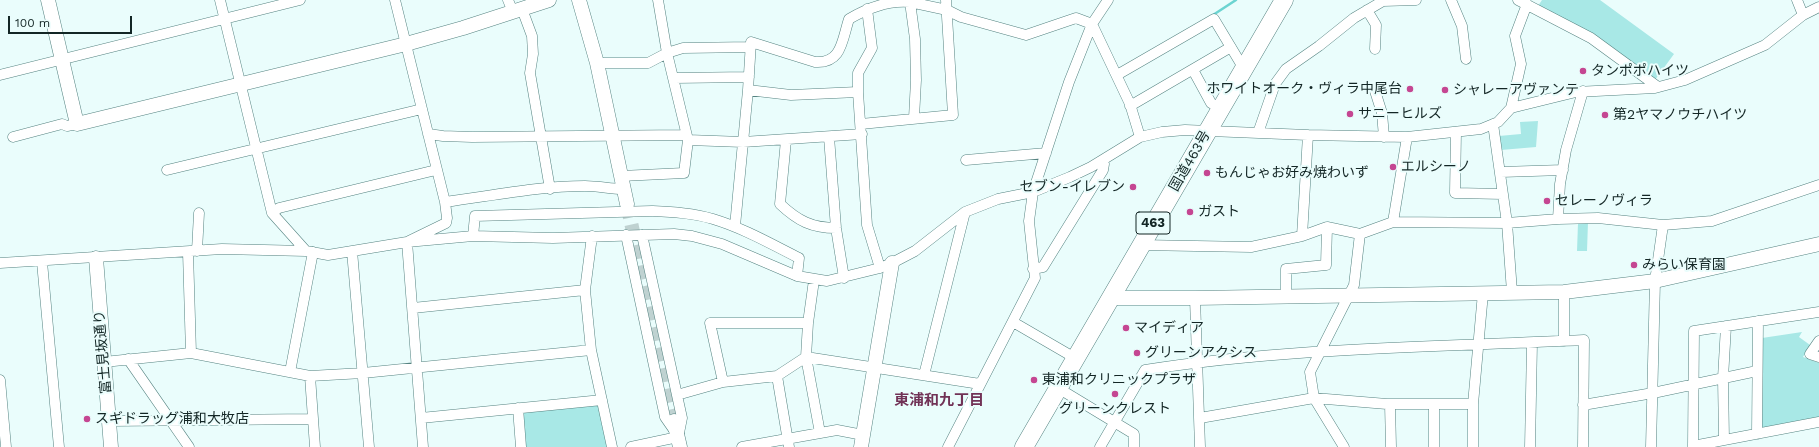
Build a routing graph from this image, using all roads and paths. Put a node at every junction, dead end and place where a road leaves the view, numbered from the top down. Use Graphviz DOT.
graph roads {
  1 [pos="48,0"];
  2 [pos="220,0"];
  3 [pos="300,0"];
  4 [pos="395,0"];
  5 [pos="549,0"];
  6 [pos="579,0"];
  7 [pos="658,0"];
  8 [pos="1108,0"];
  9 [pos="1284,0"];
  10 [pos="1416,0"];
  11 [pos="1451,0"];
  12 [pos="1518,0"];
  13 [pos="1797,0"];
  14 [pos="910,2"];
  15 [pos="1528,4"];
  16 [pos="947,5"];
  17 [pos="515,7"];
  18 [pos="1819,7"];
  19 [pos="867,8"];
  20 [pos="1367,10"];
  21 [pos="1803,15"];
  22 [pos="224,18"];
  23 [pos="1092,24"];
  24 [pos="406,44"];
  25 [pos="751,47"];
  26 [pos="1231,47"];
  27 [pos="1376,49"];
  28 [pos="667,53"];
  29 [pos="62,59"];
  30 [pos="1466,59"];
  31 [pos="597,62"];
  32 [pos="1244,69"];
  33 [pos="1193,70"];
  34 [pos="0,74"];
  35 [pos="1117,75"];
  36 [pos="748,77"];
  37 [pos="674,78"];
  38 [pos="240,84"];
  39 [pos="1658,87"];
  40 [pos="748,90"];
  41 [pos="1375,91"];
  42 [pos="858,92"];
  43 [pos="1583,92"];
  44 [pos="1130,106"];
  45 [pos="1511,108"];
  46 [pos="422,109"];
  47 [pos="1220,109"];
  48 [pos="914,118"];
  49 [pos="77,124"];
  50 [pos="861,124"];
  51 [pos="1493,124"];
  52 [pos="1208,130"];
  53 [pos="1456,132"];
  54 [pos="1258,133"];
  55 [pos="428,134"];
  56 [pos="612,134"];
  57 [pos="862,134"];
  58 [pos="540,135"];
  59 [pos="1308,135"];
  60 [pos="13,137"];
  61 [pos="687,137"];
  62 [pos="1140,137"];
  63 [pos="1384,137"];
  64 [pos="1407,137"];
  65 [pos="829,138"];
  66 [pos="786,140"];
  67 [pos="743,142"];
  68 [pos="256,148"];
  69 [pos="1046,153"];
  70 [pos="966,160"];
  71 [pos="1103,160"];
  72 [pos="167,170"];
  73 [pos="436,170"];
  74 [pos="1563,170"];
  75 [pos="1501,172"];
  76 [pos="623,182"];
  77 [pos="1819,184"];
  78 [pos="550,189"];
  79 [pos="1033,192"];
  80 [pos="1504,194"];
  81 [pos="445,202"];
  82 [pos="627,204"];
  83 [pos="199,212"];
  84 [pos="965,212"];
  85 [pos="272,213"];
  86 [pos="1558,219"];
  87 [pos="1393,222"];
  88 [pos="1507,223"];
  89 [pos="1663,225"];
  90 [pos="735,226"];
  91 [pos="1327,227"];
  92 [pos="836,228"];
  93 [pos="1360,234"];
  94 [pos="626,235"];
  95 [pos="642,235"];
  96 [pos="473,236"];
  97 [pos="592,236"];
  98 [pos="1302,236"];
  99 [pos="407,242"];
  100 [pos="1819,244"];
  101 [pos="1140,245"];
  102 [pos="192,251"];
  103 [pos="352,251"];
  104 [pos="309,252"];
  105 [pos="96,258"];
  106 [pos="42,262"];
  107 [pos="0,264"];
  108 [pos="886,265"];
  109 [pos="1033,270"];
  110 [pos="797,276"];
  111 [pos="844,278"];
  112 [pos="814,280"];
  113 [pos="1655,281"];
  114 [pos="586,290"];
  115 [pos="1512,292"];
  116 [pos="1564,292"];
  117 [pos="1483,293"];
  118 [pos="1286,296"];
  119 [pos="1349,296"];
  120 [pos="1110,298"];
  121 [pos="1195,298"];
  122 [pos="413,308"];
  123 [pos="1819,312"];
  124 [pos="1758,321"];
  125 [pos="1013,322"];
  126 [pos="808,323"];
  127 [pos="1726,326"];
  128 [pos="1564,341"];
  129 [pos="1819,341"];
  130 [pos="1532,343"];
  131 [pos="1479,345"];
  132 [pos="591,350"];
  133 [pos="1321,352"];
  134 [pos="191,353"];
  135 [pos="806,357"];
  136 [pos="1819,357"];
  137 [pos="1075,358"];
  138 [pos="128,359"];
  139 [pos="104,362"];
  140 [pos="1197,362"];
  141 [pos="874,367"];
  142 [pos="417,368"];
  143 [pos="1757,371"];
  144 [pos="290,372"];
  145 [pos="363,373"];
  146 [pos="924,375"];
  147 [pos="310,376"];
  148 [pos="777,376"];
  149 [pos="1723,378"];
  150 [pos="0,380"];
  151 [pos="723,382"];
  152 [pos="980,384"];
  153 [pos="1694,384"];
  154 [pos="1058,388"];
  155 [pos="1653,393"];
  156 [pos="677,394"];
  157 [pos="1314,398"];
  158 [pos="1,399"];
  159 [pos="602,400"];
  160 [pos="1390,404"];
  161 [pos="1434,404"];
  162 [pos="1473,404"];
  163 [pos="1583,405"];
  164 [pos="518,408"];
  165 [pos="421,418"];
  166 [pos="1200,418"];
  167 [pos="313,419"];
  168 [pos="171,420"];
  169 [pos="109,421"];
  170 [pos="674,421"];
  171 [pos="1115,422"];
  172 [pos="1819,422"];
  173 [pos="820,433"];
  174 [pos="1757,434"];
  175 [pos="1724,440"];
  176 [pos="862,441"];
  177 [pos="679,442"];
  178 [pos="788,442"];
  179 [pos="6,447"];
  180 [pos="59,447"];
  181 [pos="111,447"];
  182 [pos="189,447"];
  183 [pos="315,447"];
  184 [pos="369,447"];
  185 [pos="423,447"];
  186 [pos="521,447"];
  187 [pos="612,447"];
  188 [pos="631,447"];
  189 [pos="742,447"];
  190 [pos="948,447"];
  191 [pos="1024,447"];
  192 [pos="1100,447"];
  193 [pos="1134,447"];
  194 [pos="1200,447"];
  195 [pos="1344,447"];
  196 [pos="1391,447"];
  197 [pos="1434,447"];
  198 [pos="1473,447"];
  199 [pos="1530,447"];
  200 [pos="1583,447"];
  201 [pos="1651,447"];
  1 -- 29 [label="street"];
  2 -- 22 [label="street"];
  3 -- 22 [label="street"];
  4 -- 24 [label="street"];
  5 -- 17 [label="street"];
  6 -- 31 [label="street"];
  7 -- 28 [label="street"];
  8 -- 23 [label="street"];
  9 -- 32 [label="highway, 国道463号 / 463"];
  10 -- 20 [label="street"];
  11 -- 30 [label="street"];
  12 -- 15 [label="street"];
  13 -- 21 [label="street"];
  14 -- 16 [label="street"];
  14 -- 19 [label="street"];
  14 -- 48 [label="street"];
  15 -- 39 [label="street"];
  15 -- 45 [label="street"];
  16 -- 23 [label="street"];
  16 -- 48 [label="street"];
  17 -- 24 [label="street"];
  17 -- 58 [label="street"];
  18 -- 21 [label="street"];
  19 -- 25 [label="street"];
  19 -- 42 [label="street"];
  20 -- 27 [label="street"];
  20 -- 54 [label="street"];
  21 -- 39 [label="street"];
  22 -- 29 [label="street"];
  22 -- 38 [label="street"];
  23 -- 35 [label="street"];
  23 -- 69 [label="street"];
  24 -- 38 [label="street"];
  24 -- 46 [label="street"];
  25 -- 28 [label="street"];
  25 -- 36 [label="street"];
  26 -- 32 [label="street"];
  26 -- 33 [label="street"];
  26 -- 35 [label="street"];
  28 -- 31 [label="street"];
  28 -- 37 [label="street"];
  29 -- 34 [label="street"];
  29 -- 49 [label="street"];
  31 -- 56 [label="street"];
  32 -- 47 [label="highway, 国道463号 / 463"];
  33 -- 44 [label="street"];
  33 -- 47 [label="street"];
  35 -- 44 [label="street"];
  36 -- 37 [label="street"];
  36 -- 40 [label="street"];
  37 -- 61 [label="street"];
  38 -- 49 [label="street"];
  38 -- 68 [label="street"];
  39 -- 43 [label="street"];
  40 -- 42 [label="street"];
  40 -- 67 [label="street"];
  41 -- 63 [label="street"];
  42 -- 50 [label="street"];
  43 -- 45 [label="street"];
  43 -- 74 [label="street"];
  44 -- 62 [label="street"];
  45 -- 51 [label="street"];
  46 -- 55 [label="street"];
  46 -- 68 [label="street"];
  47 -- 52 [label="highway, 国道463号 / 463"];
  48 -- 50 [label="street"];
  49 -- 60 [label="street"];
  50 -- 57 [label="street"];
  51 -- 53 [label="street"];
  51 -- 75 [label="street"];
  52 -- 54 [label="street"];
  52 -- 62 [label="street"];
  52 -- 101 [label="highway, 国道463号 / 463"];
  53 -- 64 [label="street"];
  53 -- 80 [label="street"];
  54 -- 59 [label="street"];
  55 -- 58 [label="street"];
  55 -- 73 [label="street"];
  56 -- 58 [label="street"];
  56 -- 61 [label="street"];
  56 -- 76 [label="street"];
  57 -- 65 [label="street"];
  57 -- 108 [label="street"];
  58 -- 78 [label="street"];
  59 -- 63 [label="street"];
  59 -- 98 [label="street"];
  61 -- 67 [label="street"];
  61 -- 76 [label="street"];
  62 -- 71 [label="street"];
  63 -- 64 [label="street"];
  64 -- 87 [label="street"];
  65 -- 66 [label="street"];
  65 -- 92 [label="street"];
  66 -- 67 [label="street"];
  66 -- 92 [label="street"];
  67 -- 90 [label="street"];
  68 -- 72 [label="street"];
  68 -- 85 [label="street"];
  69 -- 70 [label="street"];
  69 -- 79 [label="street"];
  71 -- 79 [label="street"];
  71 -- 109 [label="street"];
  73 -- 81 [label="street"];
  73 -- 85 [label="street"];
  74 -- 75 [label="street"];
  74 -- 86 [label="street"];
  75 -- 80 [label="street"];
  76 -- 78 [label="street"];
  76 -- 82 [label="street"];
  77 -- 89 [label="street"];
  78 -- 81 [label="street"];
  79 -- 84 [label="street"];
  79 -- 109 [label="street"];
  80 -- 88 [label="street"];
  81 -- 99 [label="street"];
  83 -- 102 [label="street"];
  84 -- 108 [label="street"];
  84 -- 146 [label="street"];
  85 -- 104 [label="street"];
  86 -- 88 [label="street"];
  86 -- 89 [label="street"];
  87 -- 88 [label="street"];
  87 -- 93 [label="street"];
  88 -- 115 [label="street"];
  89 -- 113 [label="street"];
  90 -- 96 [label="street"];
  90 -- 110 [label="street"];
  91 -- 93 [label="street"];
  91 -- 98 [label="street"];
  91 -- 118 [label="street"];
  92 -- 111 [label="street"];
  93 -- 119 [label="street"];
  94 -- 95 [label="street"];
  94 -- 97 [label="street"];
  94 -- 177 [label="street"];
  95 -- 110 [label="street"];
  95 -- 156 [label="street"];
  96 -- 97 [label="street"];
  96 -- 99 [label="street"];
  97 -- 114 [label="street"];
  98 -- 101 [label="street"];
  99 -- 103 [label="street"];
  99 -- 122 [label="street"];
  100 -- 113 [label="street"];
  101 -- 120 [label="highway, 国道463号 / 463"];
  102 -- 104 [label="street"];
  102 -- 105 [label="street"];
  102 -- 134 [label="street"];
  103 -- 104 [label="street"];
  103 -- 145 [label="street"];
  104 -- 144 [label="street"];
  105 -- 106 [label="street"];
  105 -- 139 [label="street, 富士見坂通り"];
  106 -- 107 [label="street"];
  106 -- 180 [label="street"];
  108 -- 111 [label="street"];
  108 -- 141 [label="street"];
  109 -- 125 [label="street"];
  110 -- 112 [label="street"];
  111 -- 112 [label="street"];
  112 -- 126 [label="street"];
  113 -- 116 [label="street"];
  113 -- 155 [label="street"];
  114 -- 122 [label="street"];
  114 -- 132 [label="street"];
  115 -- 116 [label="street"];
  115 -- 117 [label="street"];
  116 -- 128 [label="street"];
  117 -- 119 [label="street"];
  117 -- 131 [label="street"];
  118 -- 119 [label="street"];
  118 -- 121 [label="street"];
  119 -- 133 [label="street"];
  120 -- 121 [label="street"];
  120 -- 137 [label="highway, 国道463号 / 463"];
  121 -- 140 [label="street"];
  122 -- 142 [label="street"];
  123 -- 124 [label="street"];
  124 -- 127 [label="street"];
  124 -- 143 [label="street"];
  125 -- 137 [label="street"];
  125 -- 152 [label="street"];
  126 -- 135 [label="street"];
  126 -- 151 [label="street"];
  127 -- 149 [label="street"];
  127 -- 153 [label="street"];
  128 -- 130 [label="street"];
  128 -- 163 [label="street"];
  129 -- 136 [label="street"];
  130 -- 131 [label="street"];
  130 -- 199 [label="street"];
  131 -- 133 [label="street"];
  131 -- 162 [label="street"];
  132 -- 142 [label="street"];
  132 -- 159 [label="street"];
  133 -- 140 [label="street"];
  133 -- 157 [label="street"];
  134 -- 138 [label="street"];
  134 -- 144 [label="street"];
  135 -- 141 [label="street"];
  135 -- 148 [label="street"];
  135 -- 173 [label="street"];
  137 -- 154 [label="highway, 国道463号 / 463"];
  138 -- 139 [label="street"];
  138 -- 168 [label="street"];
  139 -- 169 [label="street, 富士見坂通り"];
  140 -- 166 [label="street"];
  140 -- 171 [label="street"];
  141 -- 146 [label="street"];
  141 -- 176 [label="street"];
  142 -- 145 [label="street"];
  142 -- 165 [label="street"];
  143 -- 149 [label="street"];
  143 -- 174 [label="street"];
  144 -- 147 [label="street"];
  145 -- 147 [label="street"];
  145 -- 184 [label="street"];
  146 -- 152 [label="street"];
  147 -- 167 [label="street"];
  148 -- 151 [label="street"];
  148 -- 178 [label="street"];
  149 -- 153 [label="street"];
  149 -- 175 [label="street"];
  150 -- 158 [label="street"];
  151 -- 156 [label="street"];
  152 -- 190 [label="street"];
  153 -- 155 [label="street"];
  153 -- 175 [label="street"];
  154 -- 171 [label="street"];
  154 -- 191 [label="highway, 国道463号 / 463"];
  155 -- 163 [label="street"];
  155 -- 201 [label="street"];
  156 -- 177 [label="street"];
  157 -- 160 [label="street"];
  157 -- 166 [label="street"];
  157 -- 195 [label="street"];
  158 -- 179 [label="street"];
  159 -- 164 [label="street"];
  159 -- 187 [label="street"];
  160 -- 161 [label="street"];
  160 -- 196 [label="street"];
  161 -- 162 [label="street"];
  161 -- 197 [label="street"];
  162 -- 198 [label="street"];
  163 -- 200 [label="street"];
  164 -- 165 [label="street"];
  164 -- 186 [label="street"];
  165 -- 185 [label="street"];
  166 -- 194 [label="street"];
  167 -- 168 [label="street"];
  167 -- 183 [label="street"];
  168 -- 169 [label="street"];
  168 -- 182 [label="street"];
  169 -- 181 [label="street, 富士見坂通り"];
  170 -- 177 [label="street"];
  171 -- 192 [label="street"];
  171 -- 193 [label="street"];
  172 -- 174 [label="street"];
  173 -- 176 [label="street"];
  173 -- 178 [label="street"];
  174 -- 175 [label="street"];
  177 -- 188 [label="street"];
  178 -- 189 [label="street"];
}
